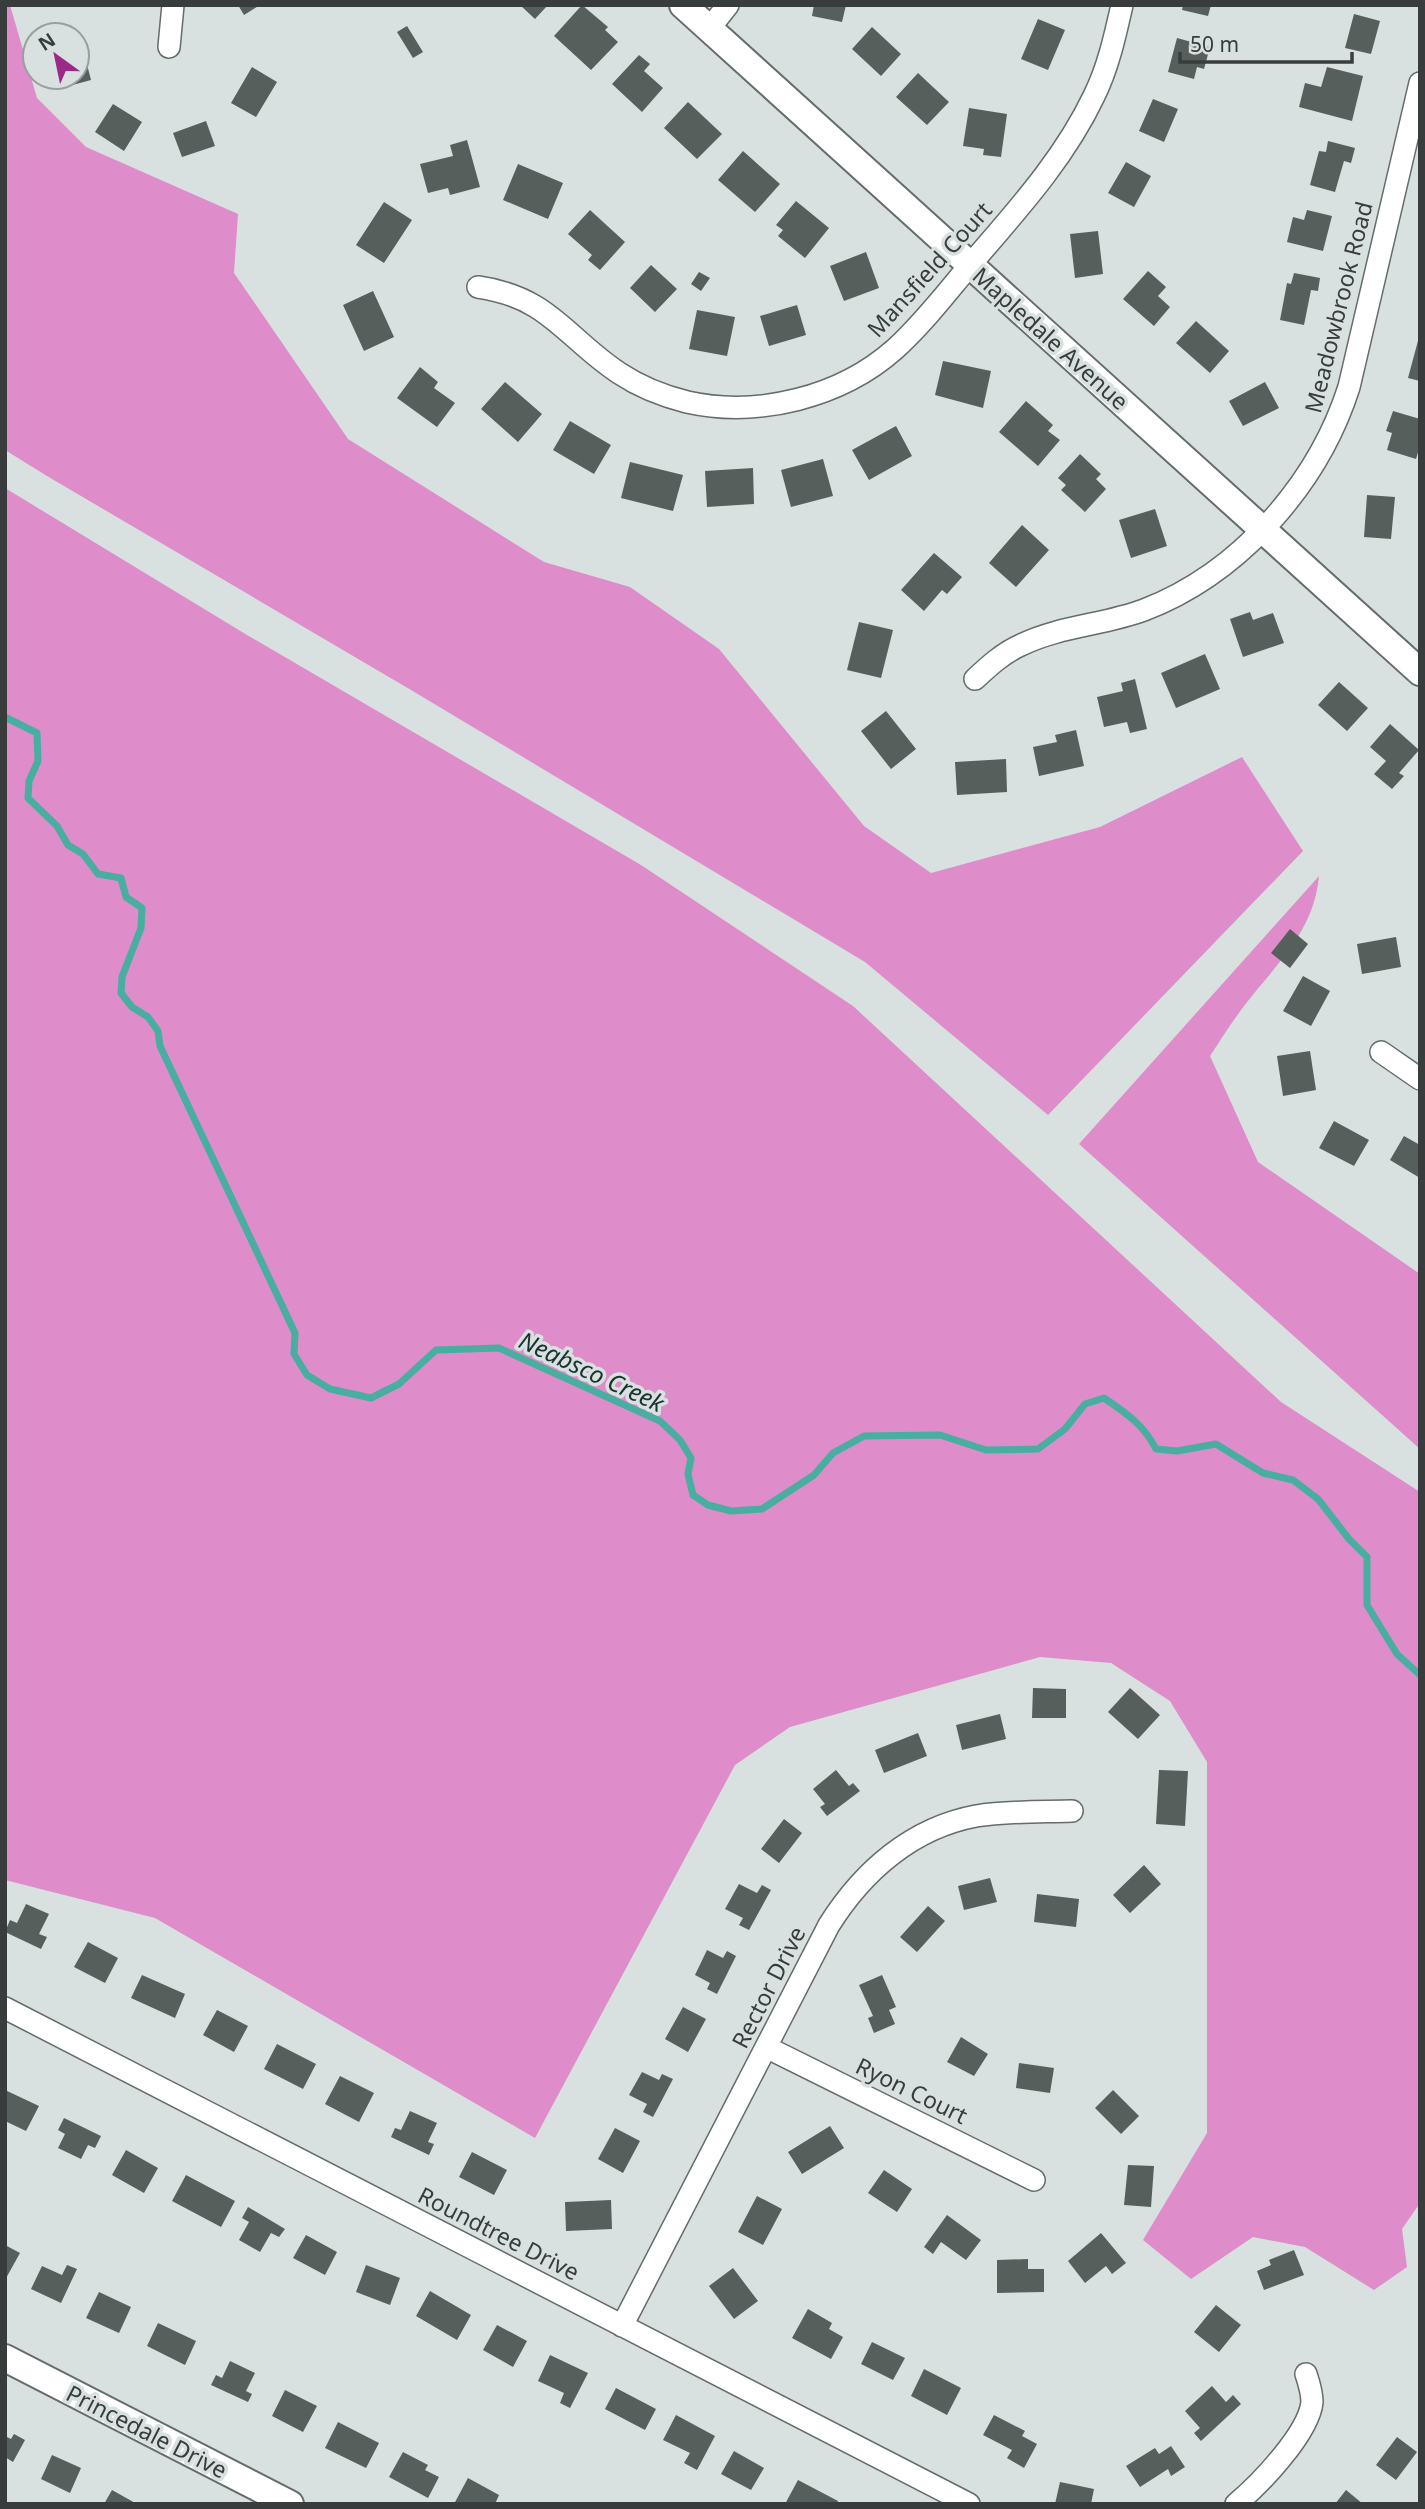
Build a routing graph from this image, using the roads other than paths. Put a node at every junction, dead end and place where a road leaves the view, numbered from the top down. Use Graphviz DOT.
graph roads {
  1 [pos="173,5"];
  2 [pos="683,5"];
  3 [pos="728,5"];
  4 [pos="1122,5"];
  5 [pos="709,29"];
  6 [pos="169,47"];
  7 [pos="1420,83"];
  8 [pos="970,265"];
  9 [pos="478,286"];
  10 [pos="1262,529"];
  11 [pos="1420,672"];
  12 [pos="975,679"];
  13 [pos="1381,1052"];
  14 [pos="1420,1079"];
  15 [pos="1072,1811"];
  16 [pos="5,2008"];
  17 [pos="766,2048"];
  18 [pos="1034,2180"];
  19 [pos="621,2326"];
  20 [pos="5,2357"];
  21 [pos="1306,2374"];
  22 [pos="290,2504"];
  23 [pos="969,2504"];
  24 [pos="1236,2504"];
  1 -- 6 [label="street"];
  2 -- 5 [label="street, Mapledale Avenue"];
  3 -- 5 [label="street"];
  4 -- 8 [label="street, Mansfield Court"];
  5 -- 8 [label="street, Mapledale Avenue"];
  7 -- 10 [label="street, Meadowbrook Road"];
  8 -- 9 [label="street, Mansfield Court"];
  8 -- 10 [label="street, Mapledale Avenue"];
  10 -- 11 [label="street, Mapledale Avenue"];
  10 -- 12 [label="street, Meadowbrook Road"];
  13 -- 14 [label="street"];
  15 -- 17 [label="street, Rector Drive"];
  16 -- 19 [label="street, Roundtree Drive"];
  17 -- 18 [label="street, Ryon Court"];
  17 -- 19 [label="street, Rector Drive"];
  19 -- 23 [label="street, Roundtree Drive"];
  20 -- 22 [label="street, Princedale Drive"];
  21 -- 24 [label="street"];
}
